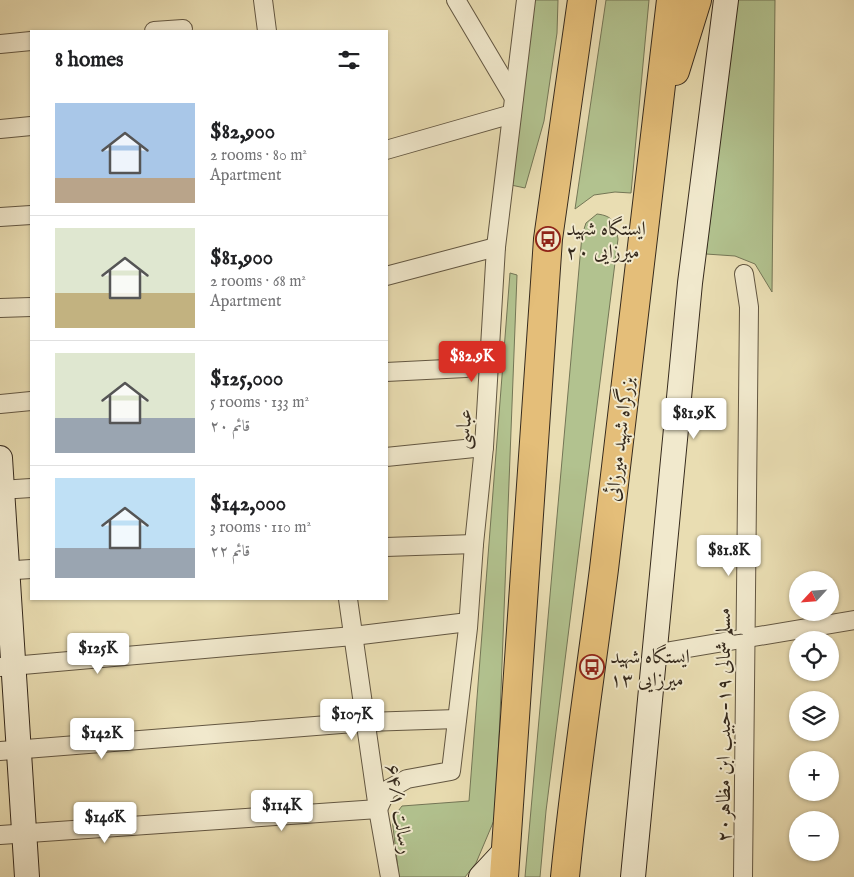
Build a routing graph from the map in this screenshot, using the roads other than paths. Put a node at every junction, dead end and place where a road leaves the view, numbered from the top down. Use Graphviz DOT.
graph roads {
  1 [pos="263,0"];
  2 [pos="456,0"];
  3 [pos="526,0"];
  4 [pos="582,0"];
  5 [pos="671,0"];
  6 [pos="697,0"];
  7 [pos="726,0"];
  8 [pos="183,29"];
  9 [pos="168,30"];
  10 [pos="267,30"];
  11 [pos="30,41"];
  12 [pos="0,44"];
  13 [pos="513,106"];
  14 [pos="30,126"];
  15 [pos="0,129"];
  16 [pos="652,146"];
  17 [pos="388,149"];
  18 [pos="30,215"];
  19 [pos="0,217"];
  20 [pos="496,247"];
  21 [pos="744,274"];
  22 [pos="388,275"];
  23 [pos="30,307"];
  24 [pos="0,308"];
  25 [pos="466,368"];
  26 [pos="388,372"];
  27 [pos="30,401"];
  28 [pos="0,404"];
  29 [pos="484,447"];
  30 [pos="388,457"];
  31 [pos="0,458"];
  32 [pos="30,488"];
  33 [pos="1,490"];
  34 [pos="474,544"];
  35 [pos="388,547"];
  36 [pos="30,569"];
  37 [pos="4,570"];
  38 [pos="348,600"];
  39 [pos="854,620"];
  40 [pos="460,623"];
  41 [pos="353,636"];
  42 [pos="745,639"];
  43 [pos="653,654"];
  44 [pos="7,666"];
  45 [pos="457,719"];
  46 [pos="366,722"];
  47 [pos="10,751"];
  48 [pos="378,809"];
  49 [pos="24,834"];
  50 [pos="0,835"];
  51 [pos="507,849"];
  52 [pos="27,877"];
  53 [pos="390,877"];
  54 [pos="481,877"];
  55 [pos="504,877"];
  56 [pos="565,877"];
  57 [pos="633,877"];
  58 [pos="743,877"];
  1 -- 10 [label="street"];
  2 -- 13 [label="street"];
  3 -- 13 [label="street, عباسی"];
  4 -- 51 [label="highway"];
  5 -- 16 [label="highway, بزرگراه شهید میرزائی"];
  6 -- 16 [label="highway"];
  7 -- 43 [label="street"];
  8 -- 9 [label="street"];
  11 -- 12 [label="street"];
  13 -- 17 [label="street"];
  13 -- 20 [label="street, عباسی"];
  14 -- 15 [label="street"];
  16 -- 56 [label="highway, بزرگراه شهید میرزائی"];
  18 -- 19 [label="street"];
  20 -- 22 [label="street"];
  20 -- 29 [label="street, عباسی"];
  21 -- 42 [label="street, مسلم شمالی ۱۹-حبیب ابن مظاهر۲۰"];
  23 -- 24 [label="street"];
  25 -- 26 [label="street"];
  27 -- 28 [label="street"];
  29 -- 30 [label="street"];
  29 -- 34 [label="street, عباسی"];
  31 -- 33 [label="street"];
  32 -- 33 [label="street"];
  33 -- 37 [label="street"];
  34 -- 35 [label="street"];
  34 -- 45 [label="street, عباسی"];
  36 -- 37 [label="street"];
  37 -- 44 [label="street"];
  38 -- 41 [label="street, رسالت ۶۴/۱"];
  39 -- 42 [label="street"];
  40 -- 41 [label="street"];
  41 -- 44 [label="street"];
  41 -- 46 [label="street, رسالت ۶۴/۱"];
  42 -- 43 [label="street"];
  42 -- 58 [label="street, مسلم شمالی ۱۹-حبیب ابن مظاهر۲۰"];
  43 -- 57 [label="street"];
  44 -- 47 [label="street"];
  45 -- 46 [label="street"];
  45 -- 48 [label="street, عباسی"];
  46 -- 47 [label="street"];
  46 -- 48 [label="street, رسالت ۶۴/۱"];
  47 -- 49 [label="street"];
  48 -- 49 [label="street"];
  48 -- 53 [label="street, رسالت ۶۴/۱"];
  49 -- 50 [label="street"];
  49 -- 52 [label="street"];
  51 -- 54 [label="street"];
  51 -- 55 [label="highway"];
}
